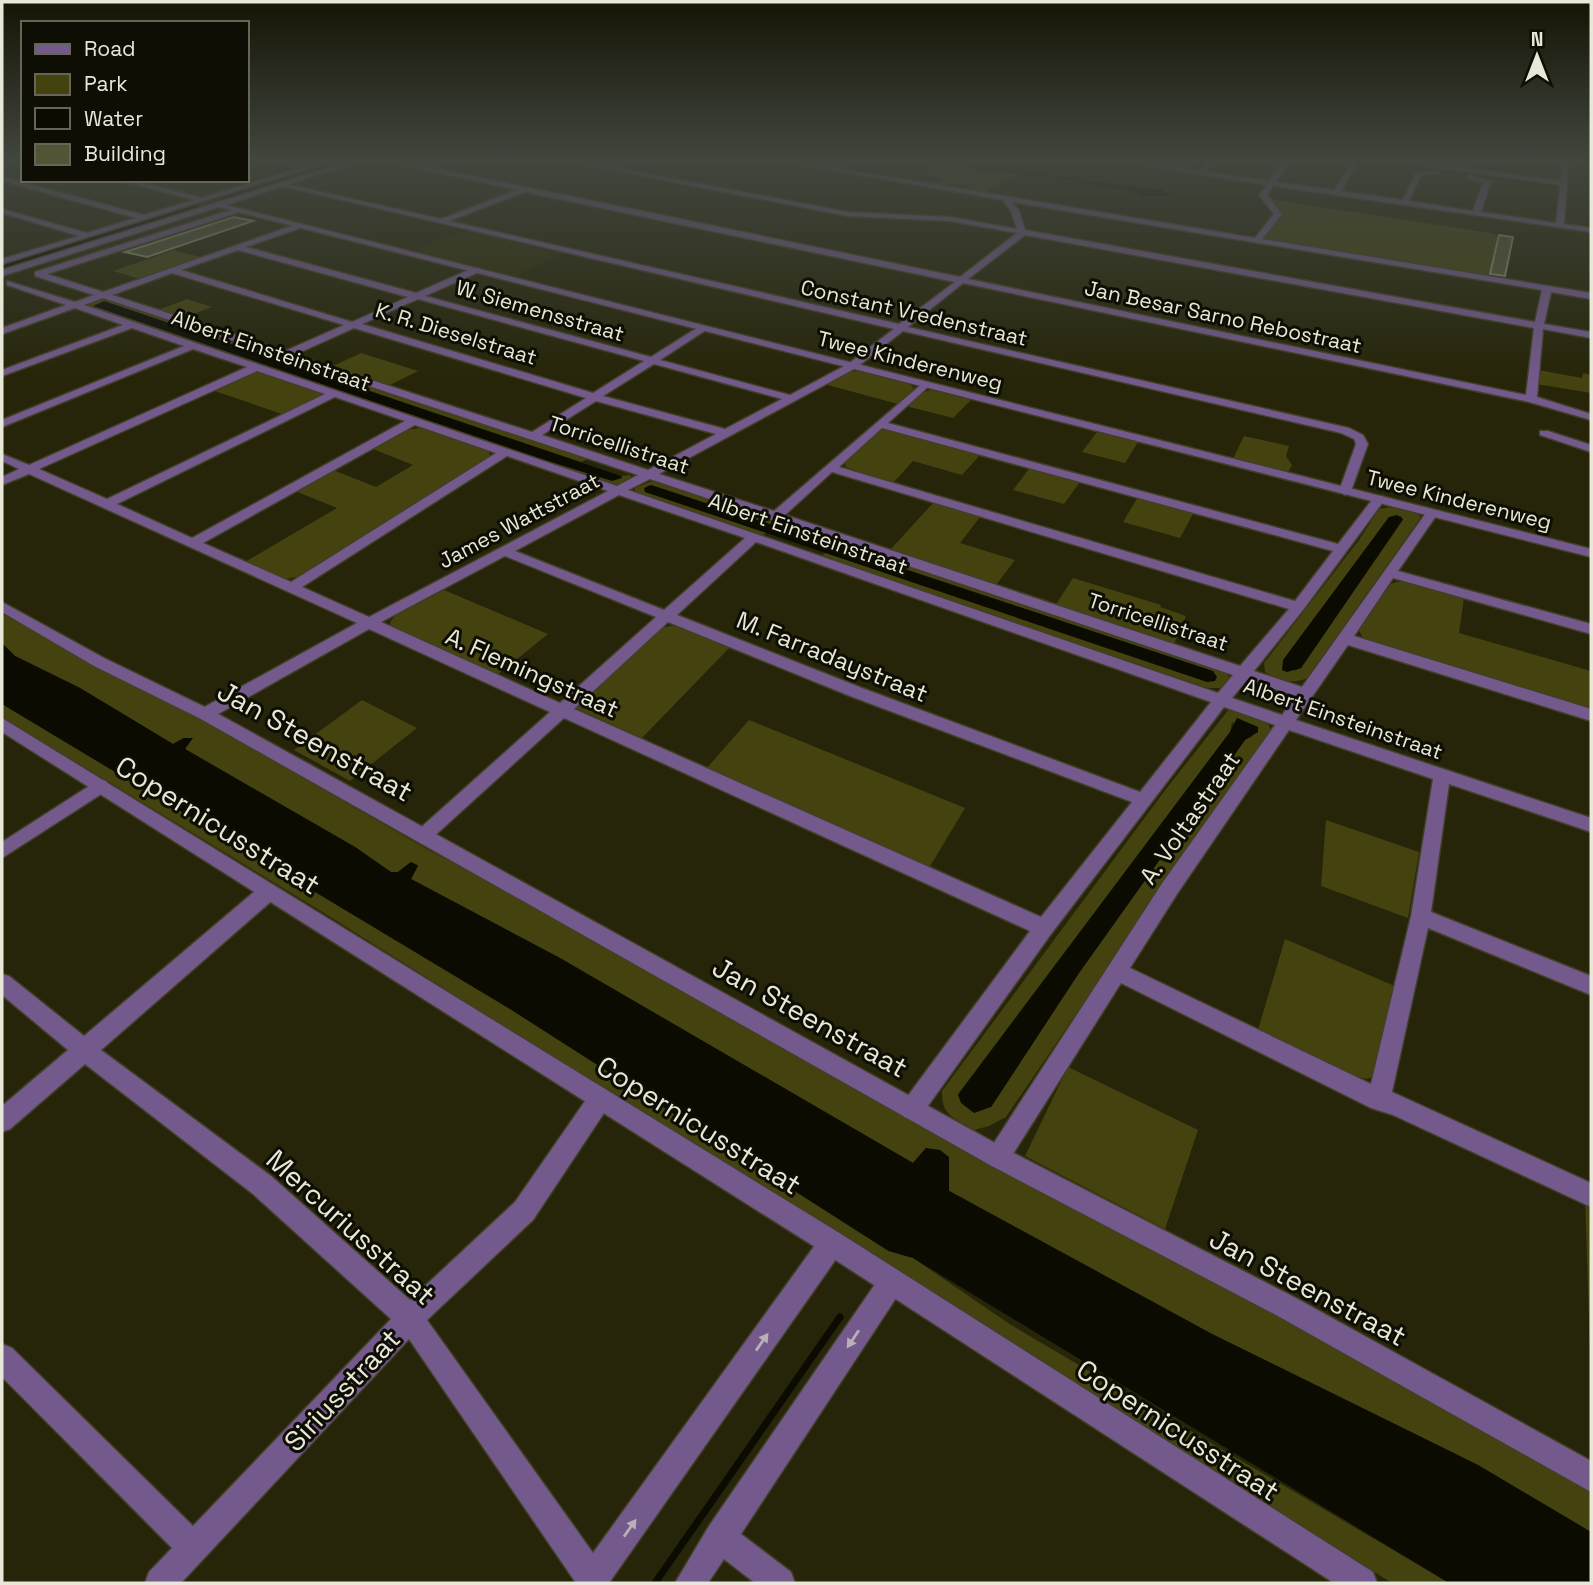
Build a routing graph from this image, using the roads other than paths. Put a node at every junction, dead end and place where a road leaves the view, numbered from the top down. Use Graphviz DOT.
graph roads {
  1 [pos="74,232"];
  2 [pos="101,232"];
  3 [pos="143,232"];
  4 [pos="169,232"];
  5 [pos="282,232"];
  6 [pos="327,232"];
  7 [pos="490,232"];
  8 [pos="726,232"];
  9 [pos="1017,232"];
  10 [pos="1214,232"];
  11 [pos="1264,232"];
  12 [pos="1023,233"];
  13 [pos="88,236"];
  14 [pos="1258,239"];
  15 [pos="2,248"];
  16 [pos="240,248"];
  17 [pos="24,255"];
  18 [pos="2,262"];
  19 [pos="476,270"];
  20 [pos="174,271"];
  21 [pos="1245,273"];
  22 [pos="39,274"];
  23 [pos="1230,280"];
  24 [pos="4,281"];
  25 [pos="964,281"];
  26 [pos="1547,288"];
  27 [pos="105,295"];
  28 [pos="418,296"];
  29 [pos="1591,296"];
  30 [pos="75,306"];
  31 [pos="1215,321"];
  32 [pos="355,324"];
  33 [pos="131,325"];
  34 [pos="1539,326"];
  35 [pos="703,328"];
  36 [pos="901,328"];
  37 [pos="1199,330"];
  38 [pos="2,331"];
  39 [pos="1591,335"];
  40 [pos="191,346"];
  41 [pos="285,355"];
  42 [pos="653,361"];
  43 [pos="852,366"];
  44 [pos="254,368"];
  45 [pos="2,373"];
  46 [pos="924,385"];
  47 [pos="333,394"];
  48 [pos="594,397"];
  49 [pos="790,398"];
  50 [pos="1531,399"];
  51 [pos="1591,416"];
  52 [pos="412,422"];
  53 [pos="2,424"];
  54 [pos="879,424"];
  55 [pos="727,433"];
  56 [pos="1544,433"];
  57 [pos="532,436"];
  58 [pos="1591,449"];
  59 [pos="504,453"];
  60 [pos="2,457"];
  61 [pos="830,468"];
  62 [pos="28,469"];
  63 [pos="649,475"];
  64 [pos="2,481"];
  65 [pos="620,491"];
  66 [pos="1345,491"];
  67 [pos="1379,499"];
  68 [pos="105,505"];
  69 [pos="1432,513"];
  70 [pos="776,516"];
  71 [pos="754,537"];
  72 [pos="191,544"];
  73 [pos="1340,549"];
  74 [pos="506,552"];
  75 [pos="1591,553"];
  76 [pos="1389,573"];
  77 [pos="291,588"];
  78 [pos="2,606"];
  79 [pos="1298,607"];
  80 [pos="666,615"];
  81 [pos="369,624"];
  82 [pos="1591,629"];
  83 [pos="1343,638"];
  84 [pos="1246,672"];
  85 [pos="1306,694"];
  86 [pos="1222,699"];
  87 [pos="563,711"];
  88 [pos="205,714"];
  89 [pos="1591,715"];
  90 [pos="1286,723"];
  91 [pos="2,724"];
  92 [pos="1442,775"];
  93 [pos="100,786"];
  94 [pos="1144,800"];
  95 [pos="1591,825"];
  96 [pos="425,835"];
  97 [pos="2,852"];
  98 [pos="268,892"];
  99 [pos="1421,916"];
  100 [pos="1044,928"];
  101 [pos="1117,971"];
  102 [pos="2,983"];
  103 [pos="1591,986"];
  104 [pos="84,1050"];
  105 [pos="600,1099"];
  106 [pos="1379,1100"];
  107 [pos="912,1109"];
  108 [pos="2,1121"];
  109 [pos="998,1157"];
  110 [pos="1591,1195"];
  111 [pos="832,1243"];
  112 [pos="891,1283"];
  113 [pos="410,1318"];
  114 [pos="2,1358"];
  115 [pos="1591,1476"];
  116 [pos="720,1537"];
  117 [pos="194,1549"];
  118 [pos="592,1581"];
  119 [pos="160,1583"];
  120 [pos="690,1583"];
  121 [pos="779,1583"];
  122 [pos="1362,1583"];
  1 -- 13 [label="street"];
  2 -- 13 [label="street"];
  3 -- 24 [label="street"];
  4 -- 22 [label="street"];
  5 -- 16 [label="street"];
  6 -- 19 [label="street, Twee Kinderenweg"];
  7 -- 36 [label="street, Constant Vredenstraat"];
  8 -- 25 [label="street, Jan Besar Sarno Rebostraat"];
  9 -- 12 [label="street"];
  10 -- 14 [label="street"];
  11 -- 14 [label="street"];
  12 -- 21 [label="street"];
  12 -- 25 [label="street, James Wattstraat"];
  13 -- 17 [label="street"];
  14 -- 26 [label="street"];
  15 -- 17 [label="street"];
  16 -- 20 [label="street"];
  16 -- 28 [label="street, W. Siemensstraat"];
  17 -- 18 [label="street"];
  19 -- 28 [label="street"];
  19 -- 35 [label="street, Twee Kinderenweg"];
  20 -- 27 [label="street"];
  20 -- 32 [label="street, K. R. Dieselstraat"];
  21 -- 23 [label="street"];
  21 -- 34 [label="street"];
  22 -- 24 [label="street"];
  22 -- 27 [label="street, Torricellistraat"];
  24 -- 30 [label="street, Albert Einsteinstraat"];
  25 -- 36 [label="street, James Wattstraat"];
  25 -- 37 [label="street, Jan Besar Sarno Rebostraat"];
  26 -- 29 [label="street"];
  26 -- 34 [label="street"];
  27 -- 30 [label="street"];
  27 -- 41 [label="street, Torricellistraat"];
  28 -- 32 [label="street"];
  28 -- 42 [label="street, W. Siemensstraat"];
  30 -- 33 [label="street, Albert Einsteinstraat"];
  30 -- 38 [label="street"];
  31 -- 37 [label="street"];
  32 -- 41 [label="street"];
  32 -- 48 [label="street, K. R. Dieselstraat"];
  33 -- 40 [label="street, Albert Einsteinstraat"];
  33 -- 45 [label="street"];
  34 -- 39 [label="street"];
  34 -- 50 [label="street"];
  35 -- 42 [label="street"];
  35 -- 43 [label="street, Twee Kinderenweg"];
  36 -- 43 [label="street, James Wattstraat"];
  36 -- 66 [label="street, Constant Vredenstraat"];
  37 -- 50 [label="street, Jan Besar Sarno Rebostraat"];
  40 -- 44 [label="street, Albert Einsteinstraat"];
  40 -- 53 [label="street"];
  41 -- 57 [label="street, Torricellistraat"];
  42 -- 48 [label="street"];
  42 -- 49 [label="street, W. Siemensstraat"];
  43 -- 46 [label="street, Twee Kinderenweg"];
  43 -- 49 [label="street, James Wattstraat"];
  44 -- 47 [label="street, Albert Einsteinstraat"];
  44 -- 62 [label="street"];
  46 -- 54 [label="street"];
  46 -- 66 [label="street, Twee Kinderenweg"];
  47 -- 52 [label="street, Albert Einsteinstraat"];
  47 -- 68 [label="street"];
  48 -- 55 [label="street, K. R. Dieselstraat"];
  48 -- 57 [label="street"];
  49 -- 55 [label="street, James Wattstraat"];
  50 -- 51 [label="street, Jan Besar Sarno Rebostraat"];
  52 -- 59 [label="street, Albert Einsteinstraat"];
  52 -- 72 [label="street"];
  54 -- 61 [label="street"];
  54 -- 73 [label="street"];
  55 -- 63 [label="street, James Wattstraat"];
  56 -- 58 [label="street"];
  57 -- 63 [label="street, Torricellistraat"];
  59 -- 65 [label="street, Albert Einsteinstraat"];
  59 -- 77 [label="street"];
  60 -- 62 [label="street, A. Flemingstraat"];
  61 -- 70 [label="street"];
  61 -- 79 [label="street"];
  62 -- 64 [label="street"];
  62 -- 68 [label="street, A. Flemingstraat"];
  63 -- 65 [label="street, James Wattstraat"];
  63 -- 70 [label="street, Torricellistraat"];
  65 -- 71 [label="street, Albert Einsteinstraat"];
  65 -- 74 [label="street, James Wattstraat"];
  66 -- 67 [label="street, Twee Kinderenweg"];
  67 -- 69 [label="street, Twee Kinderenweg"];
  67 -- 73 [label="street, A. Voltastraat"];
  68 -- 72 [label="street, A. Flemingstraat"];
  69 -- 75 [label="street, Twee Kinderenweg"];
  69 -- 76 [label="street, A. Voltastraat"];
  70 -- 84 [label="street, Torricellistraat"];
  71 -- 80 [label="street"];
  71 -- 86 [label="street, Albert Einsteinstraat"];
  72 -- 77 [label="street, A. Flemingstraat"];
  73 -- 79 [label="street, A. Voltastraat"];
  74 -- 80 [label="street, M. Farradaystraat"];
  74 -- 81 [label="street, James Wattstraat"];
  76 -- 82 [label="street"];
  76 -- 83 [label="street, A. Voltastraat"];
  77 -- 81 [label="street, A. Flemingstraat"];
  78 -- 88 [label="street, Jan Steenstraat"];
  79 -- 84 [label="street, A. Voltastraat"];
  80 -- 87 [label="street"];
  80 -- 94 [label="street, M. Farradaystraat"];
  81 -- 87 [label="street, A. Flemingstraat"];
  81 -- 88 [label="street, James Wattstraat"];
  83 -- 85 [label="street, A. Voltastraat"];
  83 -- 89 [label="street"];
  84 -- 85 [label="street, Torricellistraat"];
  84 -- 86 [label="street, A. Voltastraat"];
  85 -- 90 [label="street, A. Voltastraat"];
  86 -- 90 [label="street, Albert Einsteinstraat"];
  86 -- 94 [label="street, A. Voltastraat"];
  87 -- 96 [label="street"];
  87 -- 100 [label="street, A. Flemingstraat"];
  88 -- 96 [label="street, Jan Steenstraat"];
  90 -- 92 [label="street, Albert Einsteinstraat"];
  90 -- 101 [label="street, A. Voltastraat"];
  91 -- 93 [label="street, Copernicusstraat"];
  92 -- 95 [label="street, Albert Einsteinstraat"];
  92 -- 99 [label="street"];
  93 -- 97 [label="street"];
  93 -- 98 [label="street, Copernicusstraat"];
  94 -- 100 [label="street, A. Voltastraat"];
  96 -- 107 [label="street, Jan Steenstraat"];
  98 -- 104 [label="street"];
  98 -- 105 [label="street, Copernicusstraat"];
  99 -- 103 [label="street"];
  99 -- 106 [label="street"];
  100 -- 107 [label="street, A. Voltastraat"];
  101 -- 106 [label="street"];
  101 -- 109 [label="street, A. Voltastraat"];
  102 -- 104 [label="street, Mercuriusstraat"];
  104 -- 108 [label="street"];
  104 -- 113 [label="street, Mercuriusstraat"];
  105 -- 111 [label="street, Copernicusstraat"];
  105 -- 113 [label="street, Siriusstraat"];
  106 -- 110 [label="street"];
  107 -- 109 [label="street, Jan Steenstraat"];
  109 -- 115 [label="street, Jan Steenstraat"];
  111 -- 112 [label="street, Copernicusstraat"];
  118 -- 111 [label="street, one-way"];
  112 -- 116 [label="street, one-way"];
  112 -- 122 [label="street, Copernicusstraat"];
  113 -- 117 [label="street, Siriusstraat"];
  113 -- 118 [label="street, Mercuriusstraat"];
  114 -- 117 [label="street"];
  116 -- 120 [label="street"];
  116 -- 121 [label="street"];
  117 -- 119 [label="street, Siriusstraat"];
}
